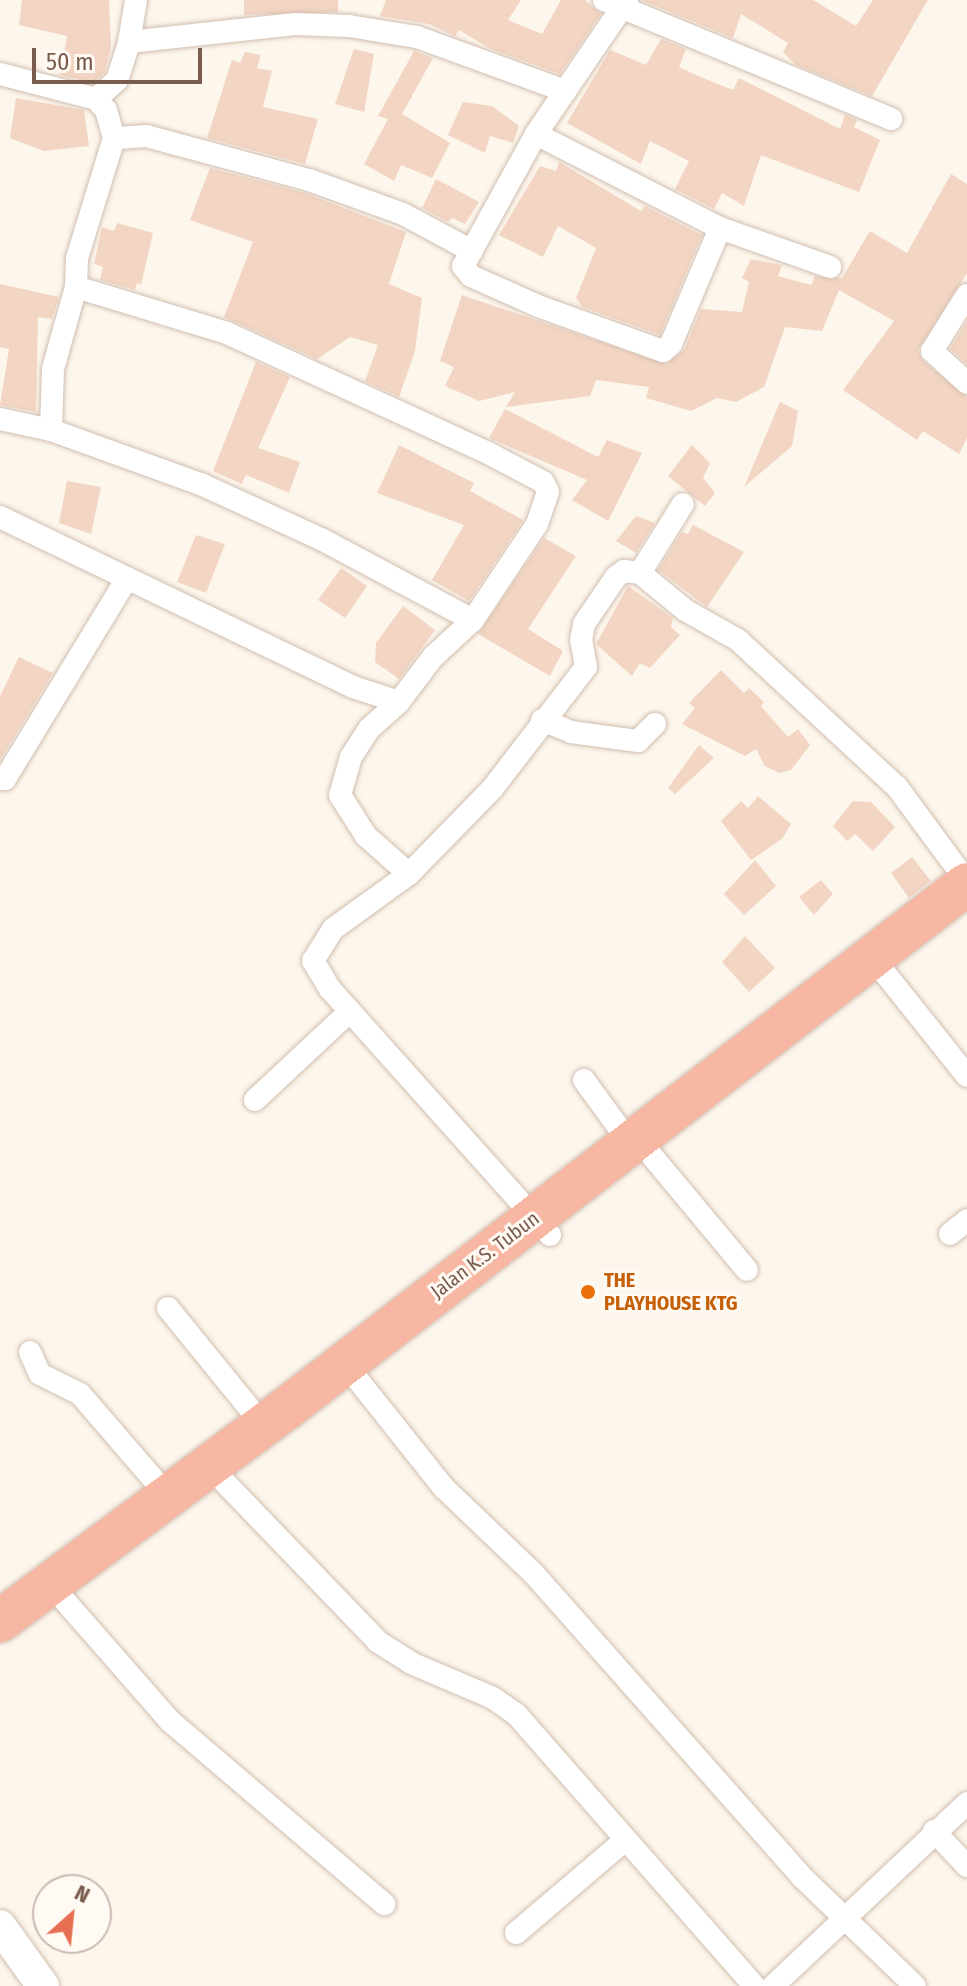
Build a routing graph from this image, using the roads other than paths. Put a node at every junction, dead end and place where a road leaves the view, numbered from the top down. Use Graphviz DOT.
graph roads {
  1 [pos="136,0"];
  2 [pos="617,3"];
  3 [pos="129,42"];
  4 [pos="0,74"];
  5 [pos="565,91"];
  6 [pos="96,99"];
  7 [pos="891,119"];
  8 [pos="536,134"];
  9 [pos="114,138"];
  10 [pos="720,228"];
  11 [pos="472,251"];
  12 [pos="830,267"];
  13 [pos="76,287"];
  14 [pos="967,295"];
  15 [pos="967,383"];
  16 [pos="0,419"];
  17 [pos="51,430"];
  18 [pos="683,504"];
  19 [pos="0,517"];
  20 [pos="640,573"];
  21 [pos="127,578"];
  22 [pos="473,620"];
  23 [pos="399,702"];
  24 [pos="542,720"];
  25 [pos="655,724"];
  26 [pos="0,779"];
  27 [pos="409,874"];
  28 [pos="967,883"];
  29 [pos="967,912"];
  30 [pos="879,967"];
  31 [pos="350,1011"];
  32 [pos="967,1076"];
  33 [pos="584,1080"];
  34 [pos="255,1100"];
  35 [pos="641,1149"];
  36 [pos="543,1226"];
  37 [pos="747,1270"];
  38 [pos="168,1308"];
  39 [pos="30,1352"];
  40 [pos="358,1380"];
  41 [pos="263,1425"];
  42 [pos="215,1472"];
  43 [pos="158,1514"];
  44 [pos="65,1601"];
  45 [pos="0,1621"];
  46 [pos="0,1649"];
  47 [pos="967,1803"];
  48 [pos="934,1831"];
  49 [pos="624,1841"];
  50 [pos="967,1866"];
  51 [pos="384,1904"];
  52 [pos="846,1915"];
  53 [pos="0,1926"];
  54 [pos="516,1933"];
  55 [pos="43,1986"];
  56 [pos="754,1986"];
  57 [pos="773,1986"];
  58 [pos="915,1986"];
  1 -- 3 [label="street"];
  2 -- 5 [label="street"];
  2 -- 7 [label="street"];
  3 -- 5 [label="street"];
  3 -- 6 [label="street"];
  4 -- 6 [label="street"];
  5 -- 8 [label="street"];
  6 -- 9 [label="street"];
  8 -- 10 [label="street"];
  8 -- 11 [label="street"];
  9 -- 11 [label="street"];
  9 -- 13 [label="street"];
  10 -- 11 [label="street"];
  10 -- 12 [label="street"];
  13 -- 17 [label="street"];
  13 -- 22 [label="street"];
  14 -- 15 [label="street"];
  16 -- 17 [label="street"];
  17 -- 22 [label="street"];
  18 -- 20 [label="street"];
  19 -- 21 [label="street"];
  20 -- 24 [label="street"];
  20 -- 28 [label="street"];
  21 -- 23 [label="street"];
  21 -- 26 [label="street"];
  22 -- 23 [label="street"];
  23 -- 27 [label="street"];
  24 -- 25 [label="street"];
  24 -- 27 [label="street"];
  27 -- 31 [label="street"];
  28 -- 30 [label="highway, Jalan K.S. Tubun"];
  29 -- 30 [label="highway, Jalan K.S. Tubun"];
  30 -- 32 [label="street"];
  30 -- 35 [label="highway, Jalan K.S. Tubun"];
  31 -- 34 [label="street"];
  31 -- 36 [label="street"];
  33 -- 35 [label="street"];
  35 -- 36 [label="highway, Jalan K.S. Tubun"];
  35 -- 37 [label="street"];
  36 -- 40 [label="highway, Jalan K.S. Tubun"];
  36 -- 41 [label="highway, Jalan K.S. Tubun"];
  38 -- 41 [label="street"];
  39 -- 43 [label="street"];
  40 -- 42 [label="highway, Jalan K.S. Tubun"];
  40 -- 52 [label="street"];
  41 -- 42 [label="highway, Jalan K.S. Tubun"];
  42 -- 43 [label="highway, Jalan K.S. Tubun"];
  42 -- 49 [label="street"];
  43 -- 44 [label="highway, Jalan K.S. Tubun"];
  43 -- 45 [label="highway, Jalan K.S. Tubun"];
  44 -- 46 [label="highway, Jalan K.S. Tubun"];
  44 -- 51 [label="street"];
  47 -- 48 [label="street"];
  48 -- 50 [label="street"];
  48 -- 52 [label="street"];
  49 -- 54 [label="street"];
  49 -- 56 [label="street"];
  52 -- 57 [label="street"];
  52 -- 58 [label="street"];
  53 -- 55 [label="street"];
}
